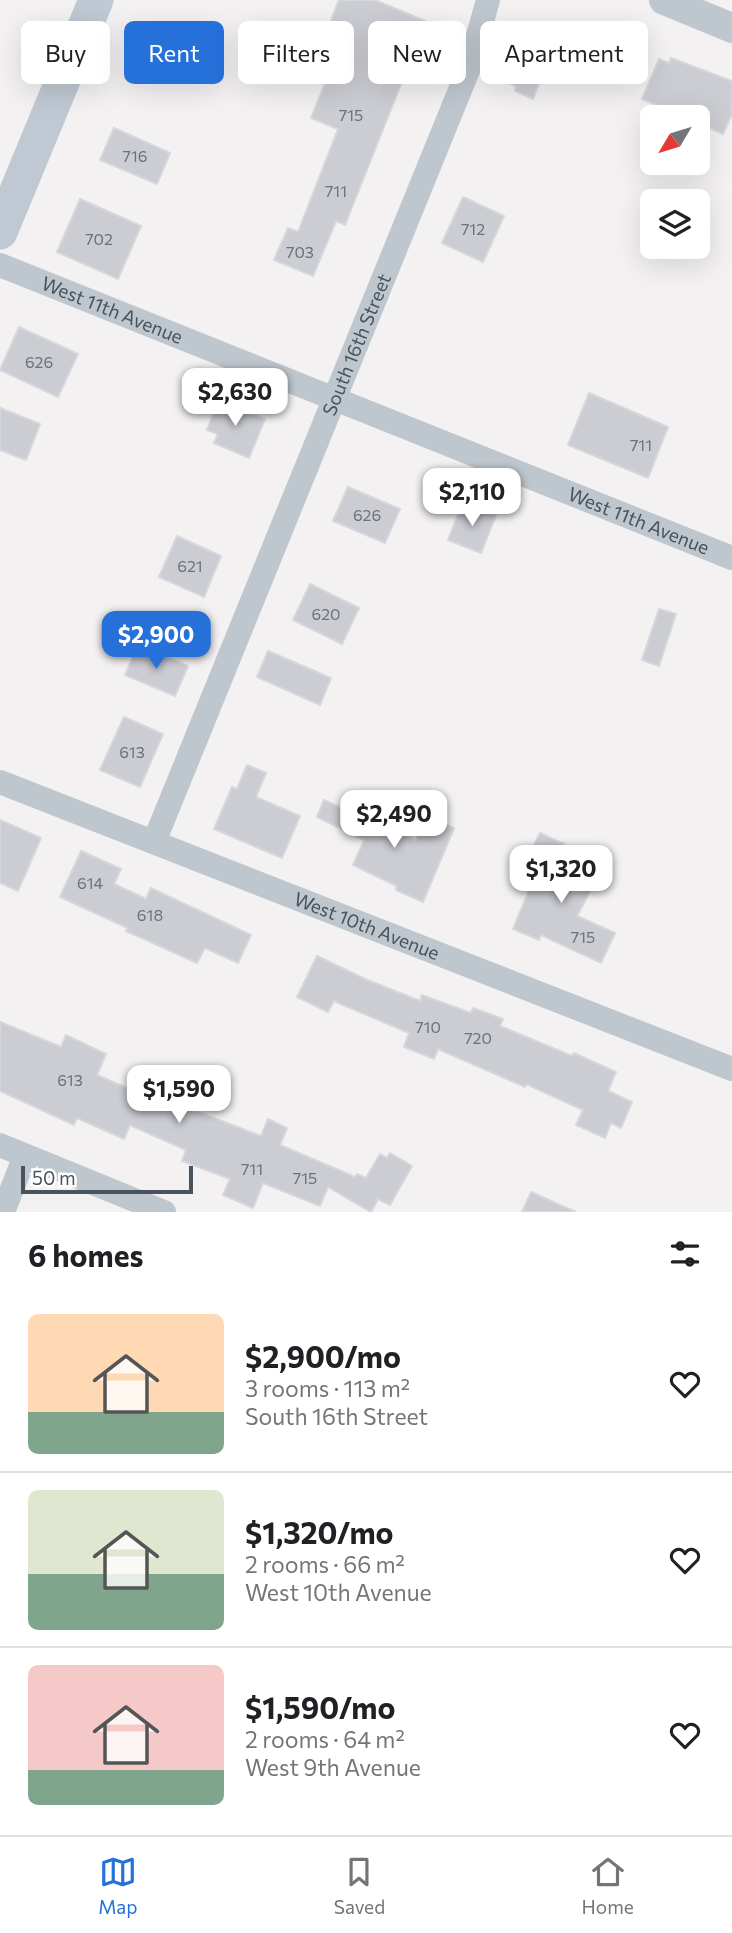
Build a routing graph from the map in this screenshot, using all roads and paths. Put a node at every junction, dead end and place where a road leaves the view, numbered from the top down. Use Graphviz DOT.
graph roads {
  1 [pos="96,0"];
  2 [pos="488,0"];
  3 [pos="664,0"];
  4 [pos="732,28"];
  5 [pos="0,232"];
  6 [pos="0,265"];
  7 [pos="334,398"];
  8 [pos="732,558"];
  9 [pos="0,782"];
  10 [pos="154,842"];
  11 [pos="732,1069"];
  12 [pos="0,1145"];
  13 [pos="25,1156"];
  14 [pos="4,1212"];
  15 [pos="164,1212"];
  1 -- 5 [label="main road"];
  2 -- 7 [label="street, South 16th Street"];
  3 -- 4 [label="street"];
  6 -- 7 [label="street, West 11th Avenue"];
  7 -- 8 [label="street, West 11th Avenue"];
  7 -- 10 [label="street, South 16th Street"];
  9 -- 10 [label="street, West 10th Avenue"];
  10 -- 11 [label="street, West 10th Avenue"];
  12 -- 13 [label="street"];
  13 -- 14 [label="street"];
  13 -- 15 [label="street"];
}
